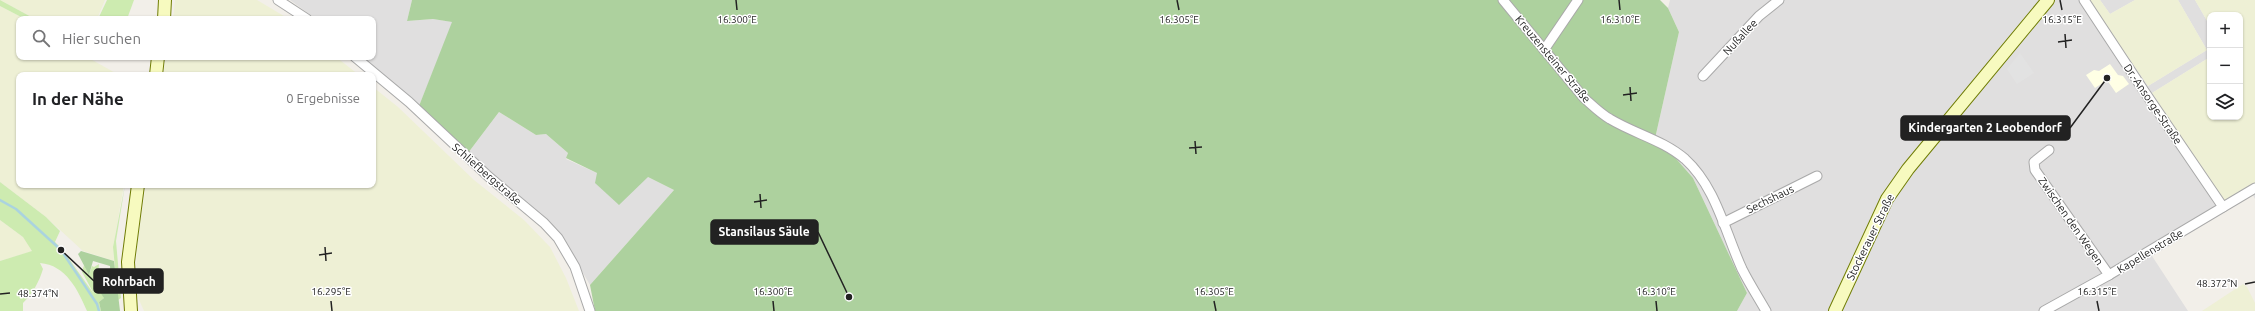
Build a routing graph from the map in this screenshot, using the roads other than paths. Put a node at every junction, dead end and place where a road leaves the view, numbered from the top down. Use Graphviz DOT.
graph roads {
  1 [pos="165,0"];
  2 [pos="278,0"];
  3 [pos="1503,0"];
  4 [pos="1578,0"];
  5 [pos="1779,0"];
  6 [pos="2048,0"];
  7 [pos="2084,0"];
  8 [pos="164,16"];
  9 [pos="302,16"];
  10 [pos="1544,50"];
  11 [pos="158,60"];
  12 [pos="359,60"];
  13 [pos="156,72"];
  14 [pos="373,72"];
  15 [pos="376,74"];
  16 [pos="1703,76"];
  17 [pos="2050,150"];
  18 [pos="1817,176"];
  19 [pos="138,188"];
  20 [pos="2255,188"];
  21 [pos="2223,207"];
  22 [pos="1723,222"];
  23 [pos="2109,276"];
  24 [pos="131,311"];
  25 [pos="590,311"];
  26 [pos="1766,311"];
  27 [pos="1835,311"];
  28 [pos="2044,311"];
  1 -- 8 [label="street"];
  2 -- 9 [label="street"];
  3 -- 10 [label="street, Kreuzensteiner Straße"];
  4 -- 10 [label="street"];
  5 -- 16 [label="street, Nußallee"];
  6 -- 27 [label="street, Stockerauer Straße"];
  7 -- 21 [label="street, Dr.-Ansorge-Straße"];
  10 -- 22 [label="street, Kreuzensteiner Straße"];
  11 -- 13 [label="street"];
  12 -- 14 [label="street, Schliefbergstraße"];
  15 -- 25 [label="street, Schliefbergstraße"];
  17 -- 23 [label="street, Zwischen den Wegen"];
  18 -- 22 [label="street, Sechshaus"];
  19 -- 24 [label="street"];
  20 -- 21 [label="street, Kapellenstraße"];
  21 -- 23 [label="street, Kapellenstraße"];
  22 -- 26 [label="street, Kreuzensteiner Straße"];
  23 -- 28 [label="street, Kapellenstraße"];
}
